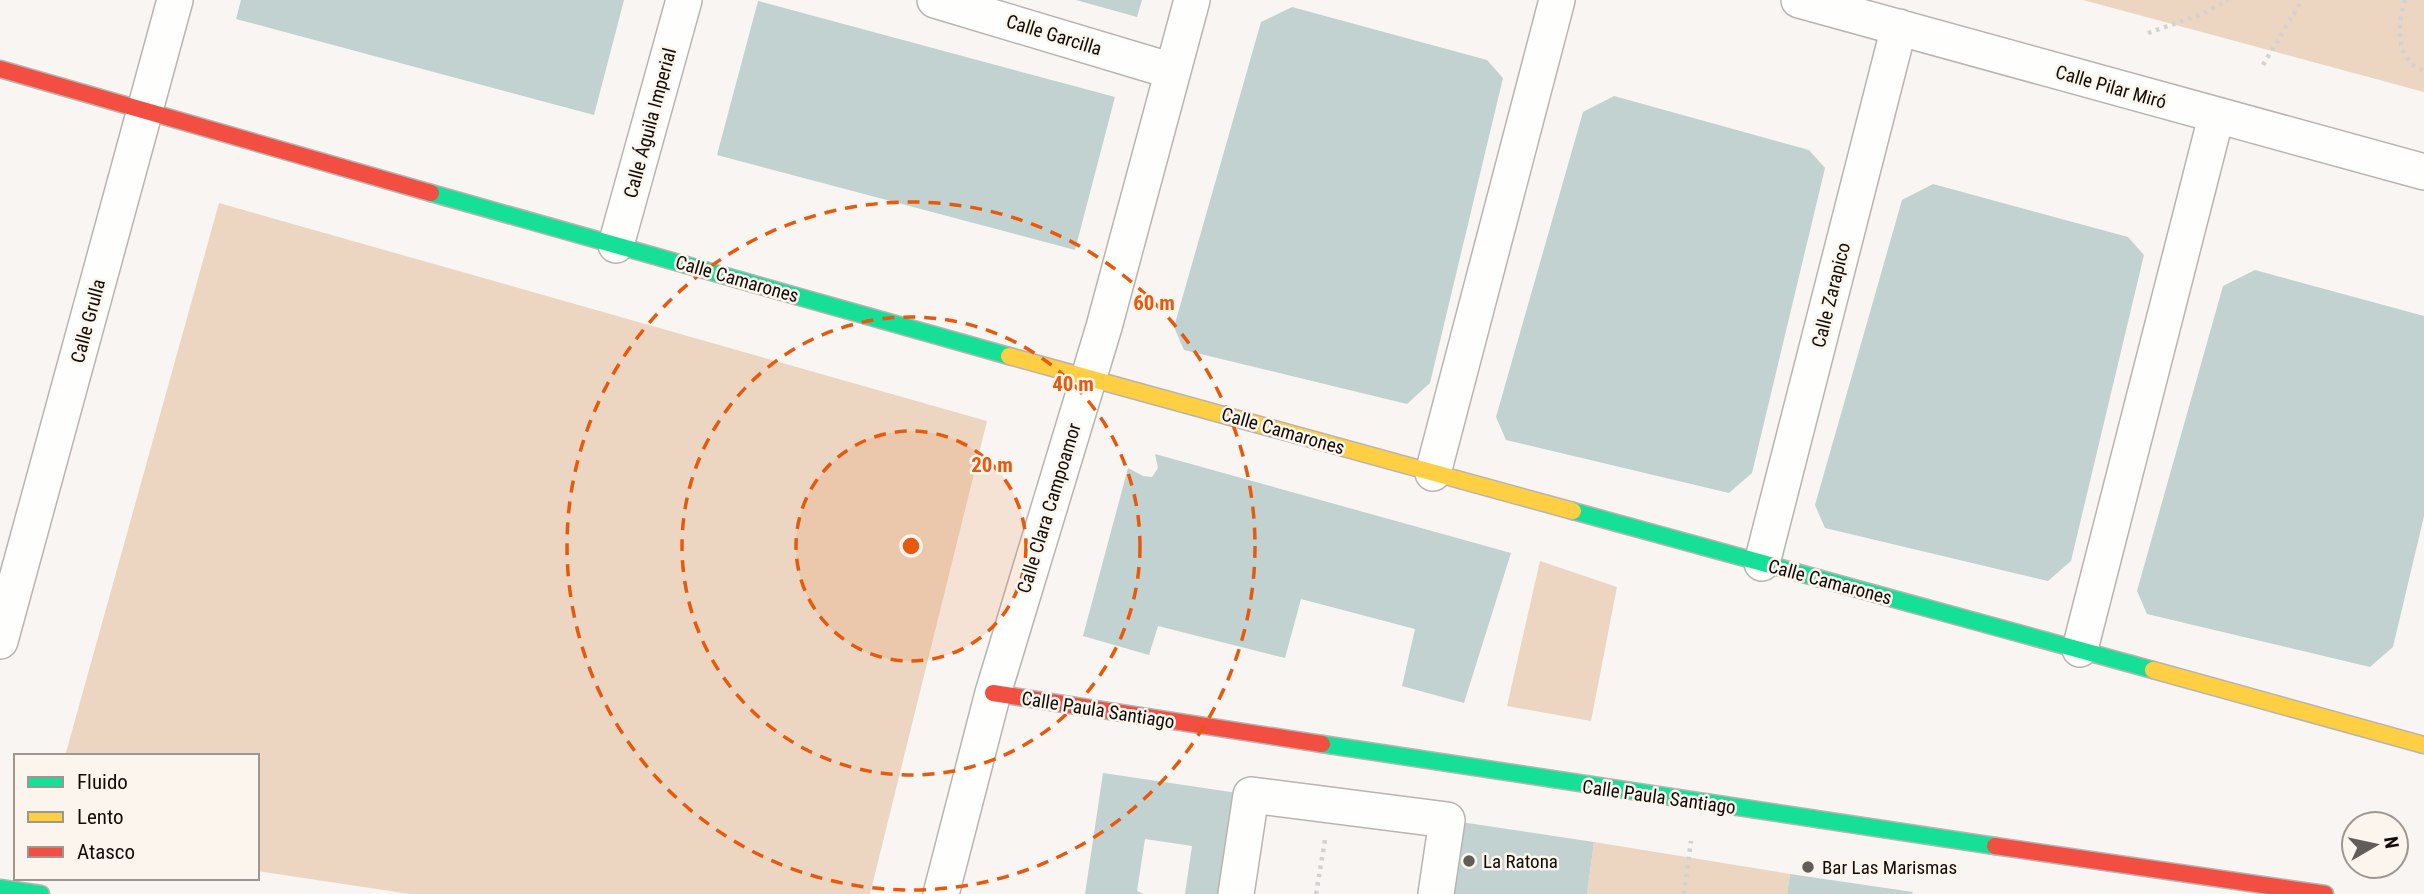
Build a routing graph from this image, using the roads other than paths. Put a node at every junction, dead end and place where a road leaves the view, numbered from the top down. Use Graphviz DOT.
graph roads {
  1 [pos="176,0"];
  2 [pos="684,0"];
  3 [pos="935,0"];
  4 [pos="1192,0"];
  5 [pos="1557,0"];
  6 [pos="1800,0"];
  7 [pos="1899,27"];
  8 [pos="0,69"];
  9 [pos="1172,71"];
  10 [pos="144,113"];
  11 [pos="2216,117"];
  12 [pos="2424,172"];
  13 [pos="616,245"];
  14 [pos="1089,378"];
  15 [pos="1433,473"];
  16 [pos="12,557"];
  17 [pos="1762,563"];
  18 [pos="0,641"];
  19 [pos="2080,649"];
  20 [pos="993,694"];
  21 [pos="2424,745"];
  22 [pos="0,888"];
  23 [pos="41,894"];
  24 [pos="941,894"];
  25 [pos="1236,894"];
  26 [pos="1436,894"];
  27 [pos="2325,894"];
  1 -- 10 [label="street, Calle Grulla"];
  2 -- 13 [label="street, Calle Águila Imperial"];
  3 -- 9 [label="street, Calle Garcilla"];
  4 -- 9 [label="street, Calle Clara Campoamor"];
  5 -- 15 [label="street"];
  6 -- 7 [label="street, Calle Pilar Miró"];
  7 -- 11 [label="street, Calle Pilar Miró"];
  7 -- 17 [label="street, Calle Zarapico"];
  8 -- 10 [label="street, Calle Camarones"];
  9 -- 14 [label="street, Calle Clara Campoamor"];
  10 -- 13 [label="street, Calle Camarones"];
  10 -- 16 [label="street, Calle Grulla"];
  11 -- 12 [label="street, Calle Pilar Miró"];
  11 -- 19 [label="street"];
  13 -- 14 [label="street, Calle Camarones"];
  14 -- 15 [label="street, Calle Camarones"];
  14 -- 20 [label="street, Calle Clara Campoamor"];
  15 -- 17 [label="street, Calle Camarones"];
  16 -- 18 [label="street, Calle Grulla"];
  17 -- 19 [label="street, Calle Camarones"];
  19 -- 21 [label="street, Calle Camarones"];
  20 -- 24 [label="street, Calle Clara Campoamor"];
  20 -- 27 [label="street, Calle Paula Santiago"];
  22 -- 23 [label="street"];
  25 -- 26 [label="street"];
}
